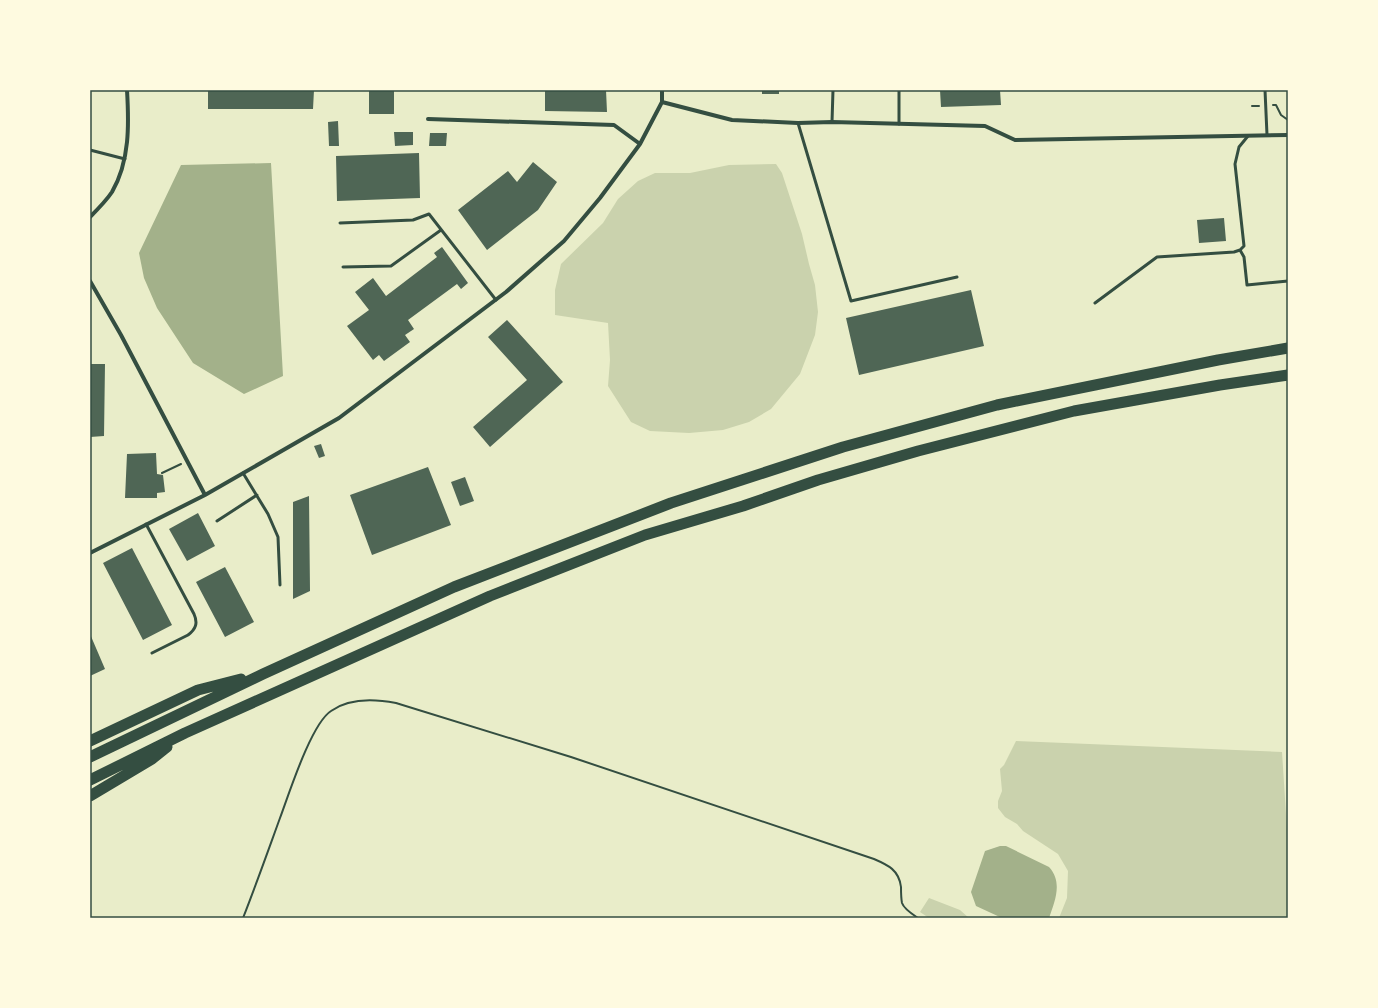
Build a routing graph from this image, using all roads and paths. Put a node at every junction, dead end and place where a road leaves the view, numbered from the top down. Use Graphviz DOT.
graph roads {
  1 [pos="127,90"];
  2 [pos="662,90"];
  3 [pos="833,90"];
  4 [pos="899,90"];
  5 [pos="1265,90"];
  6 [pos="662,102"];
  7 [pos="428,118"];
  8 [pos="832,122"];
  9 [pos="798,123"];
  10 [pos="900,124"];
  11 [pos="1267,135"];
  12 [pos="1288,135"];
  13 [pos="1248,136"];
  14 [pos="640,144"];
  15 [pos="90,150"];
  16 [pos="125,159"];
  17 [pos="90,217"];
  18 [pos="340,223"];
  19 [pos="441,230"];
  20 [pos="1240,250"];
  21 [pos="343,267"];
  22 [pos="958,277"];
  23 [pos="90,281"];
  24 [pos="1288,281"];
  25 [pos="496,300"];
  26 [pos="1095,303"];
  27 [pos="1288,348"];
  28 [pos="1288,375"];
  29 [pos="181,464"];
  30 [pos="162,473"];
  31 [pos="243,473"];
  32 [pos="205,495"];
  33 [pos="257,495"];
  34 [pos="217,521"];
  35 [pos="146,524"];
  36 [pos="90,553"];
  37 [pos="280,585"];
  38 [pos="152,653"];
  39 [pos="264,674"];
  40 [pos="185,733"];
  41 [pos="90,740"];
  42 [pos="90,757"];
  43 [pos="90,780"];
  44 [pos="90,796"];
  45 [pos="243,918"];
  46 [pos="918,918"];
  1 -- 16 [label="street"];
  2 -- 6 [label="street"];
  3 -- 8 [label="lane"];
  4 -- 10 [label="lane"];
  5 -- 11 [label="lane"];
  6 -- 9 [label="street"];
  6 -- 14 [label="street"];
  7 -- 14 [label="street"];
  8 -- 9 [label="street"];
  8 -- 10 [label="street"];
  9 -- 22 [label="lane"];
  10 -- 13 [label="street"];
  11 -- 12 [label="street"];
  11 -- 13 [label="street"];
  13 -- 20 [label="lane"];
  14 -- 25 [label="street"];
  15 -- 16 [label="lane"];
  16 -- 17 [label="street"];
  18 -- 19 [label="lane"];
  19 -- 21 [label="lane"];
  19 -- 25 [label="lane"];
  20 -- 24 [label="lane"];
  20 -- 26 [label="lane"];
  23 -- 32 [label="street"];
  25 -- 31 [label="street"];
  27 -- 39 [label="highway"];
  28 -- 40 [label="highway"];
  29 -- 30 [label="path"];
  31 -- 32 [label="street"];
  31 -- 33 [label="lane"];
  32 -- 35 [label="street"];
  33 -- 34 [label="lane"];
  33 -- 37 [label="lane"];
  35 -- 36 [label="street"];
  35 -- 38 [label="lane"];
  39 -- 41 [label="highway"];
  39 -- 42 [label="highway"];
  40 -- 43 [label="highway"];
  40 -- 44 [label="highway"];
  45 -- 46 [label="path"];
}
